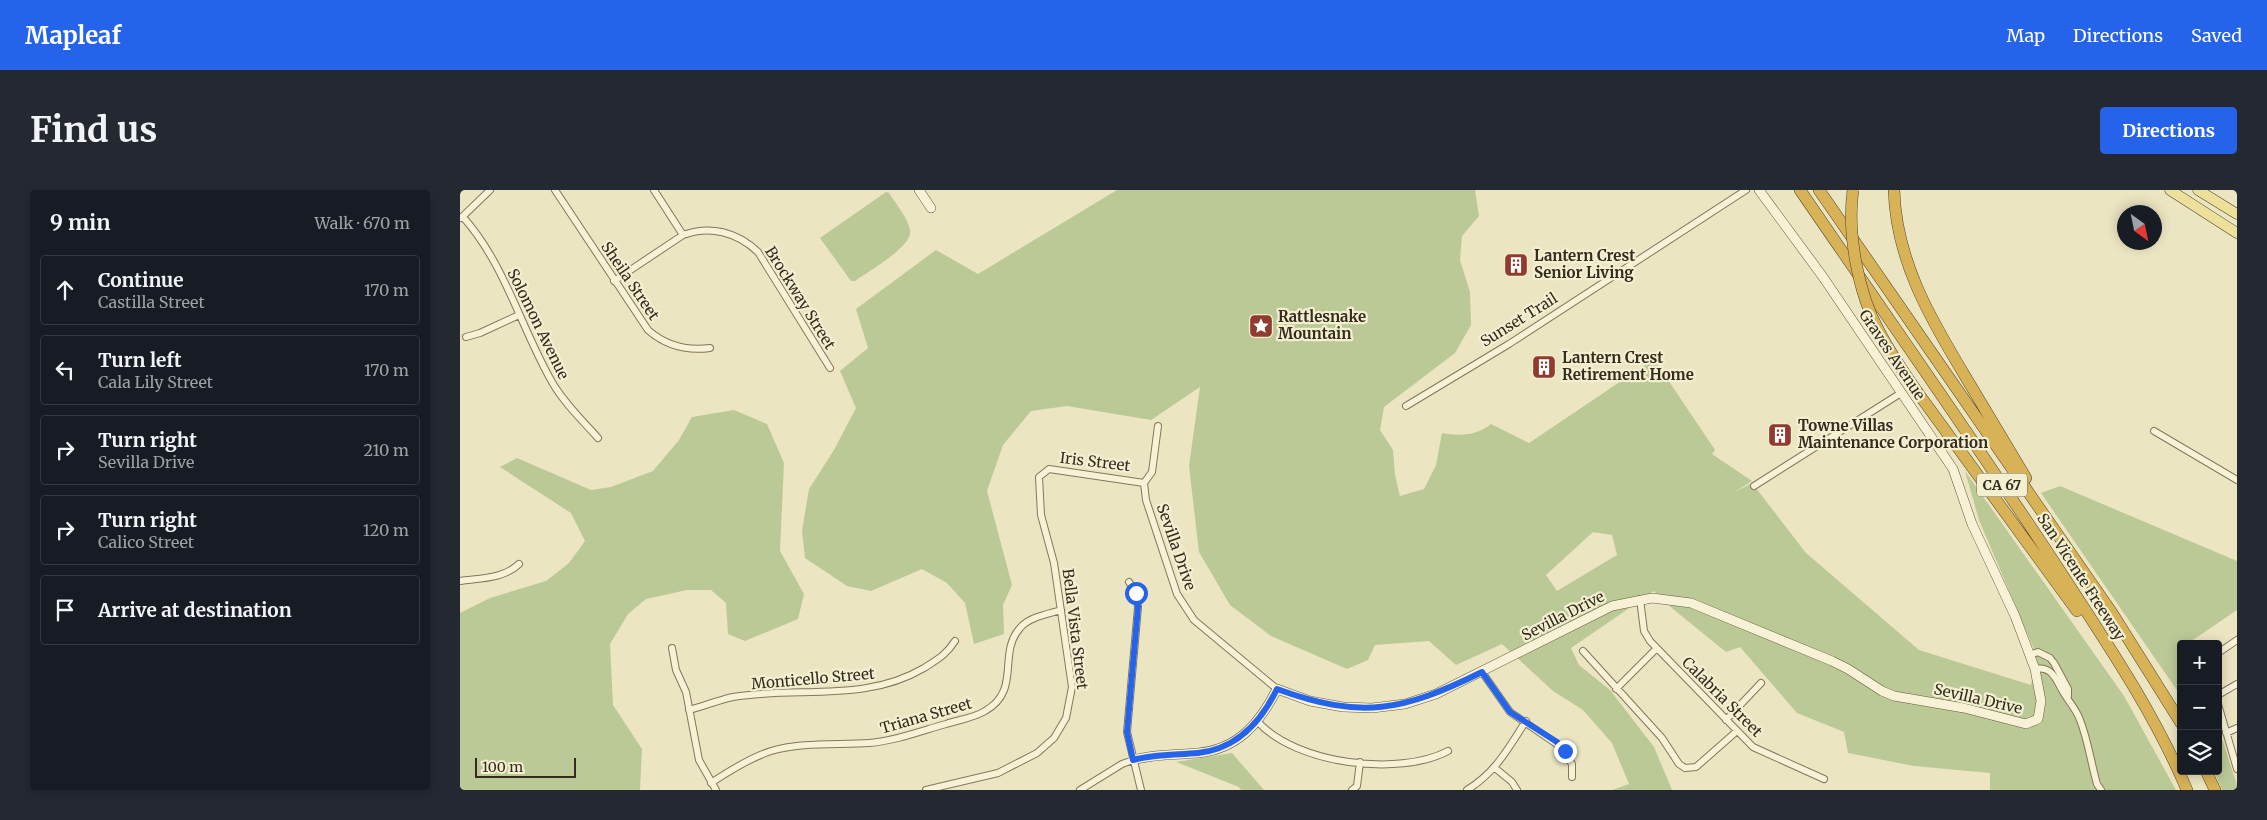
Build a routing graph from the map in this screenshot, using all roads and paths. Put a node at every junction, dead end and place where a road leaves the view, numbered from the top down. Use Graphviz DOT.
graph roads {
  1 [pos="490,190"];
  2 [pos="555,190"];
  3 [pos="654,190"];
  4 [pos="919,190"];
  5 [pos="1746,190"];
  6 [pos="1759,190"];
  7 [pos="1800,190"];
  8 [pos="1819,190"];
  9 [pos="1853,190"];
  10 [pos="1894,190"];
  11 [pos="2170,190"];
  12 [pos="2198,190"];
  13 [pos="931,208"];
  14 [pos="2237,214"];
  15 [pos="461,218"];
  16 [pos="2237,233"];
  17 [pos="683,235"];
  18 [pos="614,281"];
  19 [pos="519,315"];
  20 [pos="466,337"];
  21 [pos="710,348"];
  22 [pos="830,368"];
  23 [pos="1901,393"];
  24 [pos="1406,406"];
  25 [pos="1158,426"];
  26 [pos="2154,431"];
  27 [pos="598,438"];
  28 [pos="1043,472"];
  29 [pos="2237,480"];
  30 [pos="1144,483"];
  31 [pos="1754,486"];
  32 [pos="2036,505"];
  33 [pos="520,564"];
  34 [pos="460,580"];
  35 [pos="1129,582"];
  36 [pos="1640,599"];
  37 [pos="1061,610"];
  38 [pos="2237,640"];
  39 [pos="955,641"];
  40 [pos="672,648"];
  41 [pos="1656,649"];
  42 [pos="2222,650"];
  43 [pos="1583,651"];
  44 [pos="2030,655"];
  45 [pos="2035,668"];
  46 [pos="1482,672"];
  47 [pos="1762,683"];
  48 [pos="2237,684"];
  49 [pos="1277,689"];
  50 [pos="1616,689"];
  51 [pos="2222,693"];
  52 [pos="2068,696"];
  53 [pos="2143,702"];
  54 [pos="689,710"];
  55 [pos="2177,718"];
  56 [pos="2222,718"];
  57 [pos="1726,720"];
  58 [pos="1258,722"];
  59 [pos="1526,722"];
  60 [pos="2237,728"];
  61 [pos="1737,731"];
  62 [pos="2226,733"];
  63 [pos="1448,751"];
  64 [pos="1133,760"];
  65 [pos="1360,762"];
  66 [pos="1495,768"];
  67 [pos="2237,768"];
  68 [pos="2208,775"];
  69 [pos="1572,777"];
  70 [pos="1824,779"];
  71 [pos="711,783"];
  72 [pos="716,790"];
  73 [pos="926,790"];
  74 [pos="1080,790"];
  75 [pos="1141,790"];
  76 [pos="1352,790"];
  77 [pos="1467,790"];
  78 [pos="1517,790"];
  79 [pos="2101,790"];
  80 [pos="2187,790"];
  81 [pos="2215,790"];
  1 -- 15 [label="street"];
  2 -- 18 [label="street, Sheila Street"];
  3 -- 17 [label="street"];
  4 -- 13 [label="street"];
  5 -- 24 [label="street, Sunset Trail"];
  6 -- 23 [label="street, Graves Avenue"];
  7 -- 53 [label="highway, San Vicente Freeway / CA 67"];
  8 -- 32 [label="highway, San Vicente Freeway / CA 67"];
  9 -- 53 [label="highway, bridge"];
  10 -- 32 [label="highway"];
  11 -- 16 [label="main road"];
  12 -- 14 [label="main road"];
  15 -- 19 [label="street, Solomon Avenue"];
  17 -- 18 [label="street, Brockway Street"];
  17 -- 22 [label="street, Brockway Street"];
  18 -- 21 [label="street, Sheila Street"];
  19 -- 20 [label="street"];
  19 -- 27 [label="street, Solomon Avenue"];
  23 -- 31 [label="street"];
  23 -- 44 [label="street, Graves Avenue"];
  25 -- 30 [label="street"];
  26 -- 29 [label="street"];
  28 -- 30 [label="street, Iris Street"];
  28 -- 37 [label="street, Bella Vista Street"];
  30 -- 49 [label="street, Sevilla Drive"];
  32 -- 55 [label="highway, San Vicente Freeway / CA 67"];
  33 -- 34 [label="street"];
  35 -- 64 [label="street"];
  36 -- 41 [label="street, Calabria Street"];
  36 -- 45 [label="street, Sevilla Drive"];
  36 -- 46 [label="street, Sevilla Drive"];
  37 -- 71 [label="street, Triana Street"];
  37 -- 73 [label="street, Bella Vista Street"];
  38 -- 42 [label="street"];
  39 -- 54 [label="street, Monticello Street"];
  40 -- 54 [label="street"];
  41 -- 50 [label="street"];
  41 -- 57 [label="street, Calabria Street"];
  43 -- 50 [label="street"];
  44 -- 45 [label="street, Sevilla Drive"];
  44 -- 52 [label="street"];
  45 -- 52 [label="street"];
  46 -- 49 [label="street, Sevilla Drive"];
  46 -- 59 [label="street"];
  47 -- 57 [label="street"];
  48 -- 51 [label="street"];
  49 -- 58 [label="street"];
  50 -- 61 [label="street"];
  52 -- 79 [label="street"];
  53 -- 80 [label="highway, San Vicente Freeway / CA 67"];
  54 -- 71 [label="street"];
  56 -- 62 [label="street"];
  57 -- 61 [label="street, Calabria Street"];
  58 -- 64 [label="street"];
  58 -- 65 [label="street"];
  59 -- 66 [label="street"];
  59 -- 69 [label="street"];
  60 -- 62 [label="street"];
  61 -- 70 [label="street, Calabria Street"];
  62 -- 67 [label="street"];
  63 -- 65 [label="street"];
  64 -- 74 [label="street"];
  64 -- 75 [label="street"];
  65 -- 76 [label="street"];
  66 -- 77 [label="street"];
  66 -- 78 [label="street"];
  68 -- 81 [label="highway"];
  71 -- 72 [label="street"];
}
